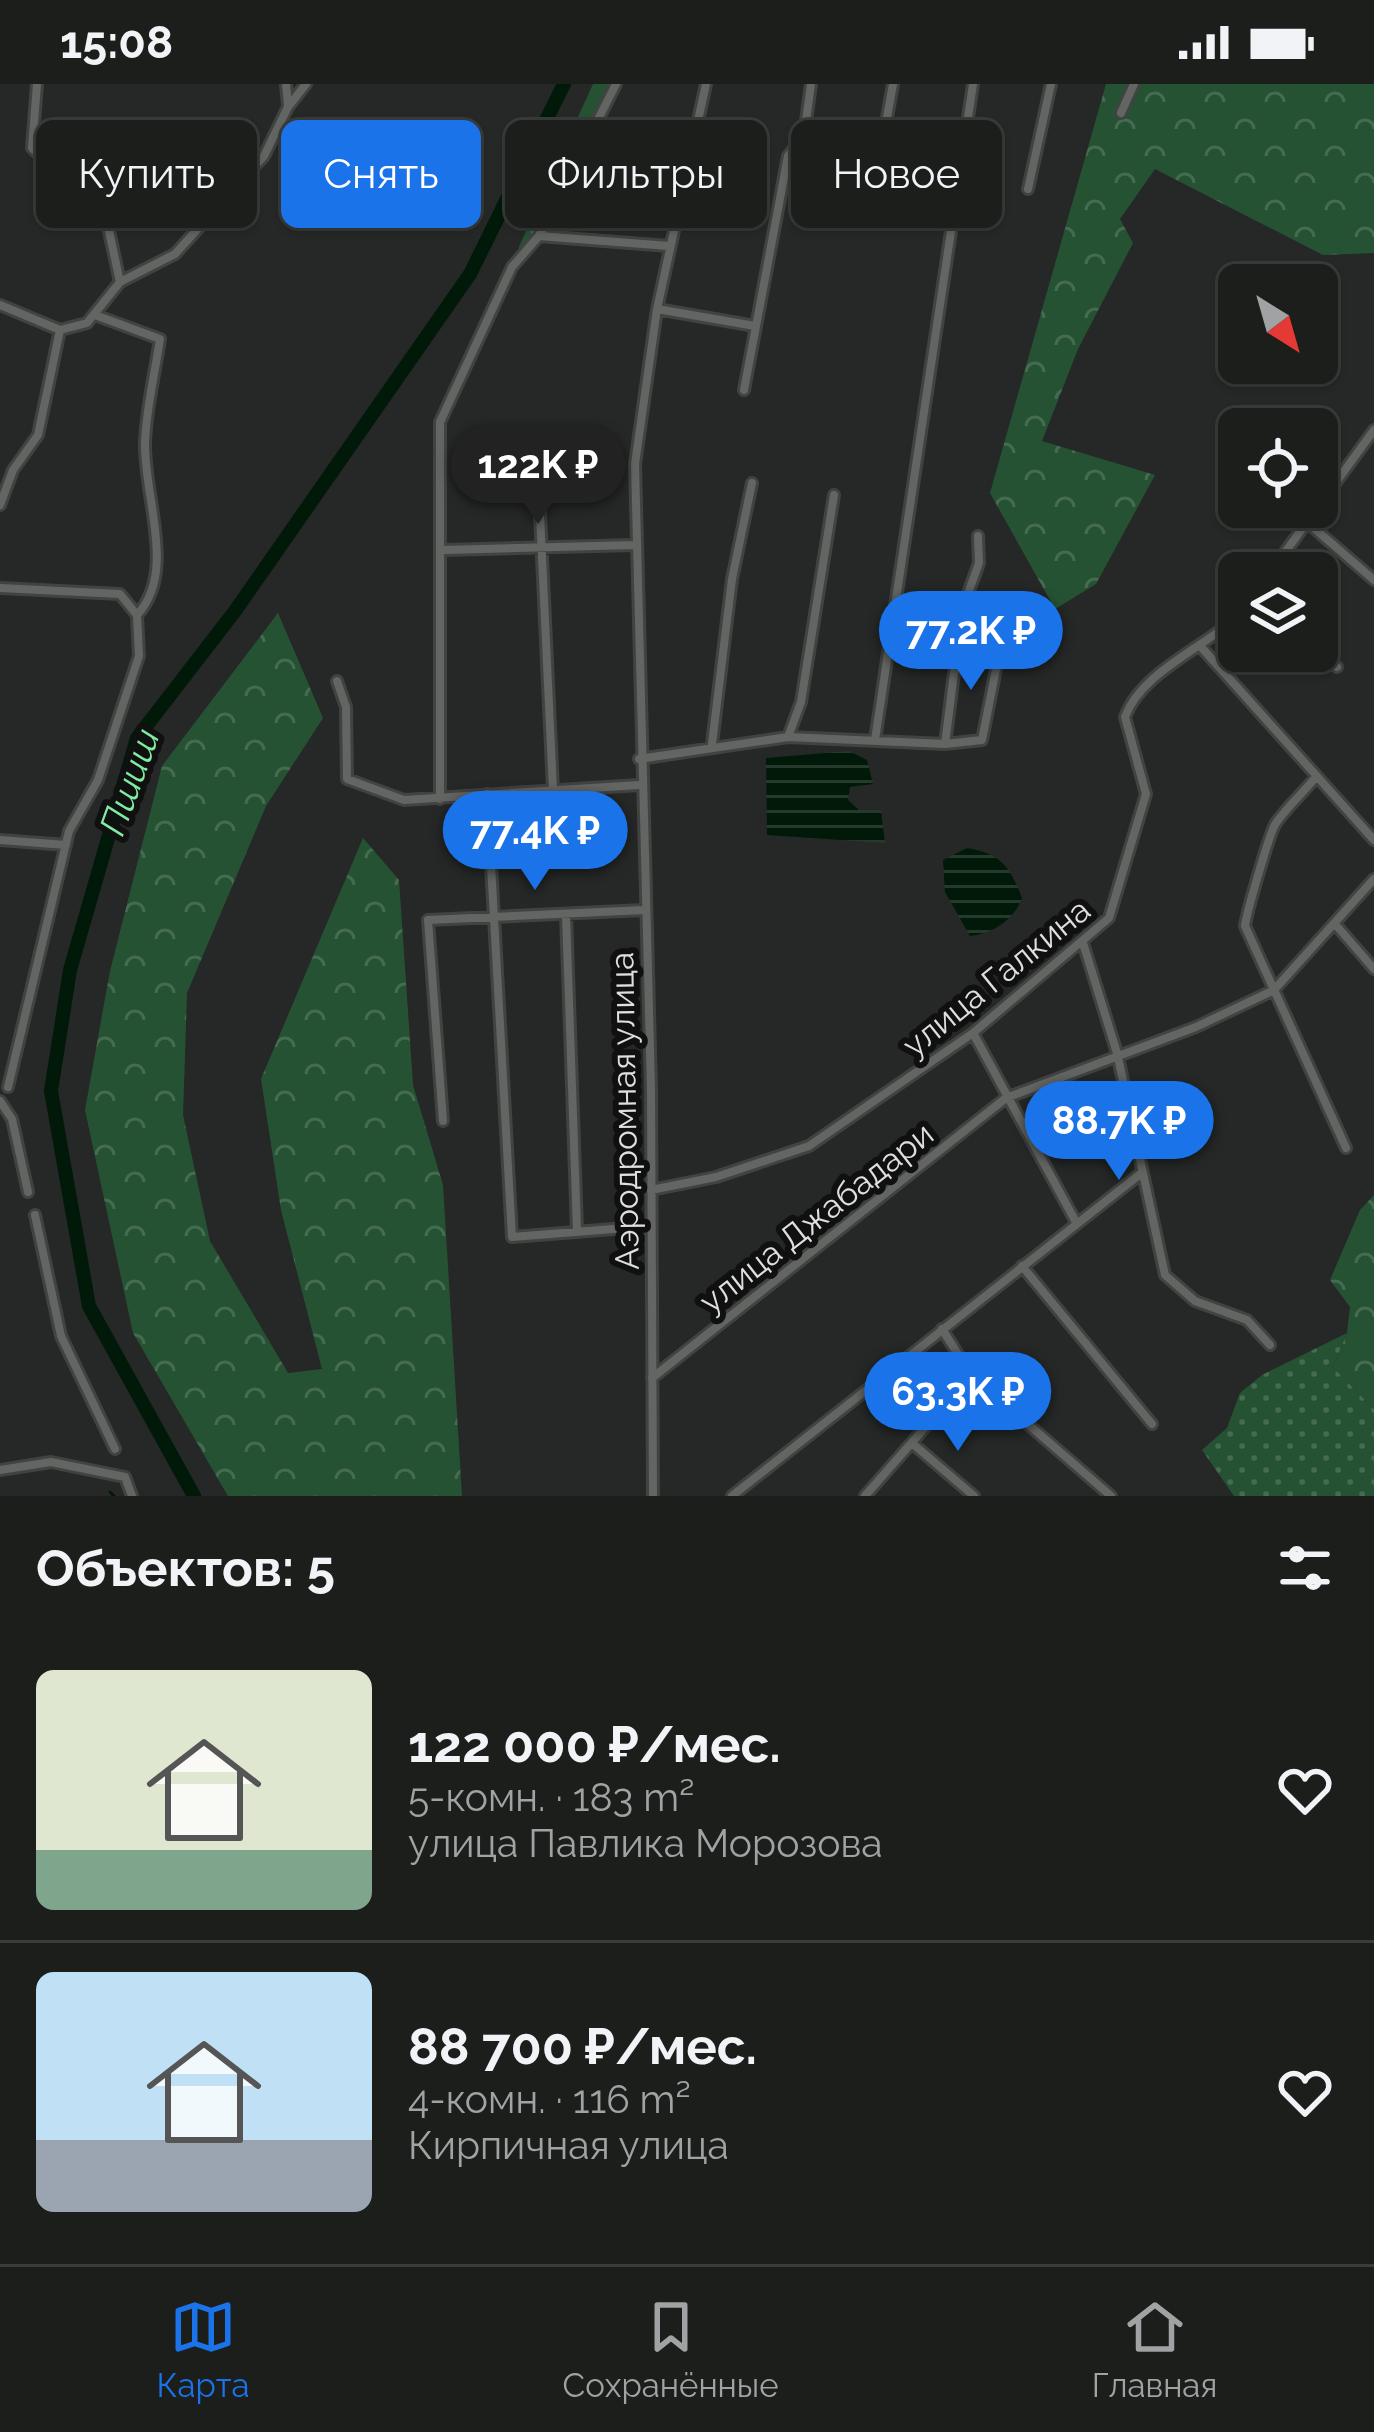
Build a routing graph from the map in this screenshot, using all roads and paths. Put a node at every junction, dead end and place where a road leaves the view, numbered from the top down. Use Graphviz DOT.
graph roads {
  1 [pos="37,84"];
  2 [pos="286,84"];
  3 [pos="306,84"];
  4 [pos="616,84"];
  5 [pos="706,84"];
  6 [pos="812,84"];
  7 [pos="893,84"];
  8 [pos="973,84"];
  9 [pos="1052,84"];
  10 [pos="1134,84"];
  11 [pos="288,106"];
  12 [pos="1121,113"];
  13 [pos="887,120"];
  14 [pos="1028,189"];
  15 [pos="539,236"];
  16 [pos="669,246"];
  17 [pos="120,282"];
  18 [pos="0,305"];
  19 [pos="657,309"];
  20 [pos="95,315"];
  21 [pos="755,326"];
  22 [pos="60,330"];
  23 [pos="744,390"];
  24 [pos="1374,430"];
  25 [pos="538,472"];
  26 [pos="1338,481"];
  27 [pos="752,483"];
  28 [pos="834,495"];
  29 [pos="0,505"];
  30 [pos="1304,528"];
  31 [pos="1314,528"];
  32 [pos="978,536"];
  33 [pos="634,545"];
  34 [pos="537,549"];
  35 [pos="443,550"];
  36 [pos="1286,552"];
  37 [pos="1374,580"];
  38 [pos="0,587"];
  39 [pos="137,615"];
  40 [pos="1218,633"];
  41 [pos="1202,647"];
  42 [pos="998,658"];
  43 [pos="337,681"];
  44 [pos="788,737"];
  45 [pos="875,740"];
  46 [pos="712,744"];
  47 [pos="945,744"];
  48 [pos="639,759"];
  49 [pos="1315,778"];
  50 [pos="639,785"];
  51 [pos="553,790"];
  52 [pos="487,794"];
  53 [pos="440,799"];
  54 [pos="1374,839"];
  55 [pos="0,840"];
  56 [pos="66,845"];
  57 [pos="1374,880"];
  58 [pos="644,910"];
  59 [pos="566,915"];
  60 [pos="491,916"];
  61 [pos="1335,924"];
  62 [pos="1083,944"];
  63 [pos="1374,969"];
  64 [pos="1274,990"];
  65 [pos="973,1033"];
  66 [pos="1118,1053"];
  67 [pos="8,1087"];
  68 [pos="1006,1098"];
  69 [pos="0,1101"];
  70 [pos="442,1121"];
  71 [pos="1346,1148"];
  72 [pos="1139,1175"];
  73 [pos="651,1190"];
  74 [pos="28,1192"];
  75 [pos="35,1215"];
  76 [pos="1077,1224"];
  77 [pos="651,1226"];
  78 [pos="577,1230"];
  79 [pos="1022,1266"];
  80 [pos="942,1329"];
  81 [pos="1270,1345"];
  82 [pos="971,1375"];
  83 [pos="651,1379"];
  84 [pos="1152,1424"];
  85 [pos="913,1444"];
  86 [pos="115,1449"];
  87 [pos="0,1470"];
  88 [pos="132,1496"];
  89 [pos="653,1496"];
  90 [pos="732,1496"];
  91 [pos="865,1496"];
  92 [pos="974,1496"];
  93 [pos="1111,1496"];
  1 -- 17 [label="street"];
  2 -- 11 [label="street"];
  3 -- 11 [label="street"];
  4 -- 15 [label="street"];
  5 -- 16 [label="street, Аэродромная улица"];
  6 -- 21 [label="street"];
  7 -- 13 [label="street"];
  8 -- 45 [label="street"];
  9 -- 14 [label="street"];
  10 -- 12 [label="street"];
  11 -- 17 [label="street"];
  15 -- 16 [label="street"];
  15 -- 35 [label="street"];
  16 -- 19 [label="street, Аэродромная улица"];
  17 -- 20 [label="street"];
  18 -- 22 [label="street"];
  19 -- 21 [label="street"];
  19 -- 33 [label="street, Аэродромная улица"];
  20 -- 22 [label="street"];
  20 -- 39 [label="street"];
  21 -- 23 [label="street"];
  22 -- 29 [label="street"];
  24 -- 26 [label="street"];
  25 -- 34 [label="street"];
  27 -- 46 [label="street"];
  28 -- 44 [label="street"];
  30 -- 36 [label="street"];
  31 -- 37 [label="street"];
  32 -- 47 [label="street"];
  33 -- 34 [label="street"];
  33 -- 48 [label="street, Аэродромная улица"];
  34 -- 35 [label="street"];
  34 -- 51 [label="street"];
  35 -- 53 [label="street"];
  38 -- 39 [label="street"];
  39 -- 56 [label="street"];
  40 -- 41 [label="street, улица Галкина"];
  41 -- 49 [label="street"];
  41 -- 62 [label="street, улица Галкина"];
  42 -- 47 [label="street"];
  43 -- 53 [label="street"];
  44 -- 45 [label="street"];
  44 -- 46 [label="street"];
  45 -- 47 [label="street"];
  46 -- 48 [label="street"];
  48 -- 50 [label="street, Аэродромная улица"];
  49 -- 54 [label="street"];
  49 -- 64 [label="street"];
  50 -- 51 [label="street"];
  50 -- 58 [label="street, Аэродромная улица"];
  51 -- 52 [label="street"];
  52 -- 53 [label="street"];
  52 -- 60 [label="street"];
  55 -- 56 [label="street"];
  56 -- 67 [label="street"];
  57 -- 61 [label="street, улица Джабадари"];
  58 -- 59 [label="street"];
  58 -- 73 [label="street, Аэродромная улица"];
  59 -- 60 [label="street"];
  59 -- 78 [label="street"];
  60 -- 70 [label="street"];
  60 -- 78 [label="street"];
  61 -- 63 [label="street"];
  61 -- 64 [label="street, улица Джабадари"];
  62 -- 65 [label="street, улица Галкина"];
  62 -- 66 [label="street"];
  64 -- 66 [label="street, улица Джабадари"];
  64 -- 71 [label="street"];
  65 -- 68 [label="street"];
  65 -- 73 [label="street, улица Галкина"];
  66 -- 68 [label="street, улица Джабадари"];
  66 -- 72 [label="street"];
  68 -- 76 [label="street"];
  68 -- 83 [label="street, улица Джабадари"];
  69 -- 74 [label="street"];
  72 -- 76 [label="street"];
  72 -- 81 [label="street"];
  73 -- 77 [label="street, Аэродромная улица"];
  75 -- 86 [label="street"];
  76 -- 79 [label="street"];
  77 -- 78 [label="street"];
  77 -- 83 [label="street, Аэродромная улица"];
  79 -- 80 [label="street"];
  79 -- 84 [label="street"];
  80 -- 82 [label="street"];
  80 -- 90 [label="street"];
  82 -- 85 [label="street"];
  82 -- 93 [label="street"];
  83 -- 89 [label="street, Аэродромная улица"];
  85 -- 91 [label="street"];
  85 -- 92 [label="street"];
  87 -- 88 [label="street"];
}
